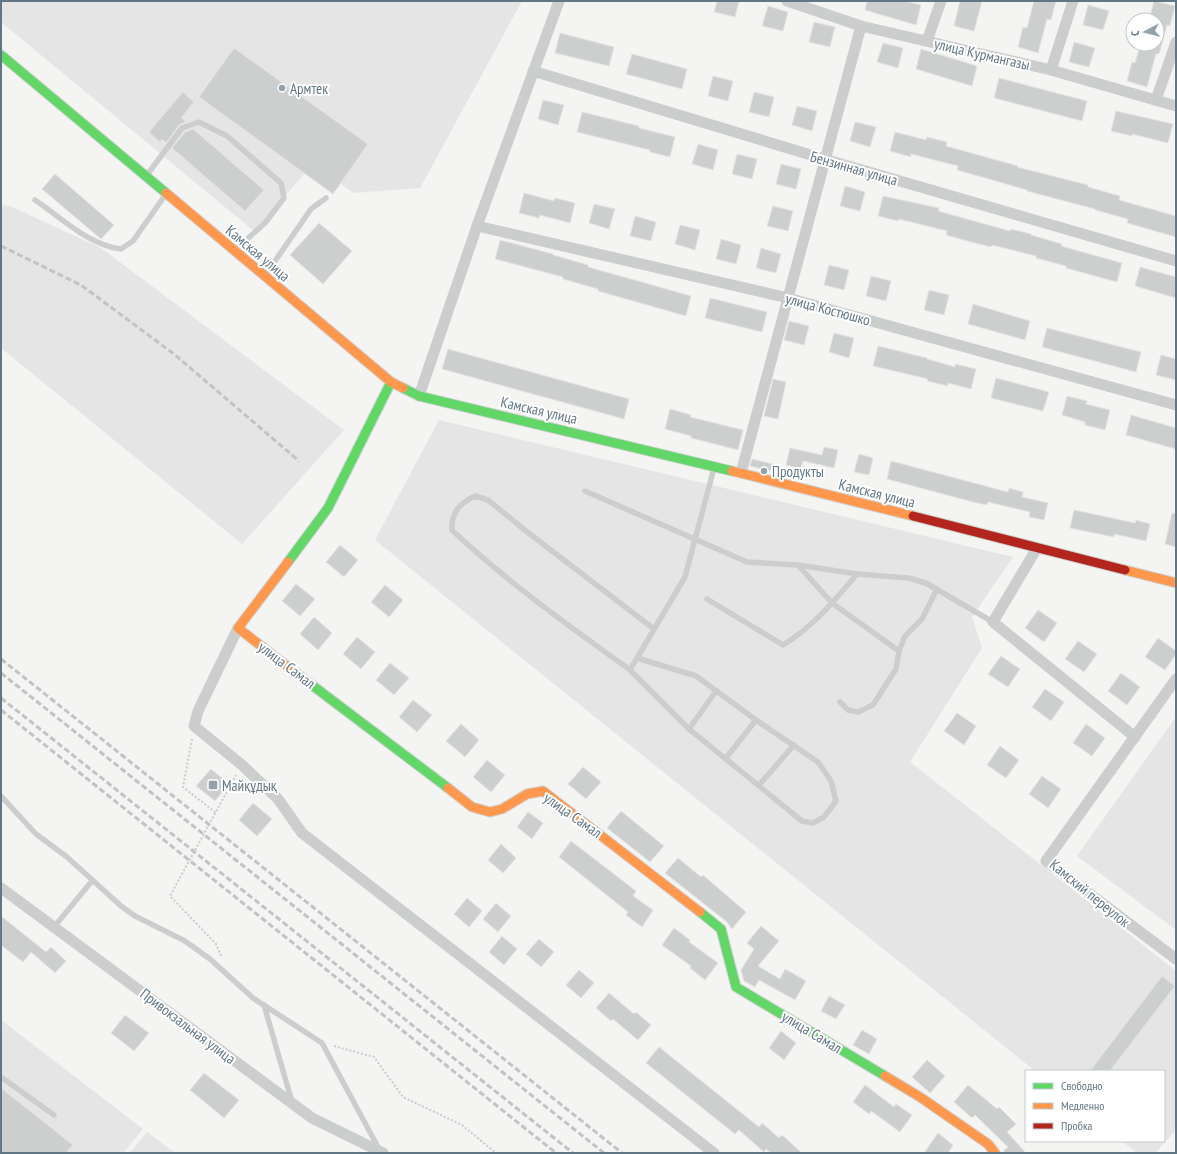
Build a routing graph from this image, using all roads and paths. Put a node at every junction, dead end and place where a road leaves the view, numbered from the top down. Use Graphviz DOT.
graph roads {
  1 [pos="559,1"];
  2 [pos="788,1"];
  3 [pos="941,1"];
  4 [pos="1072,1"];
  5 [pos="861,26"];
  6 [pos="927,41"];
  7 [pos="1176,42"];
  8 [pos="1,56"];
  9 [pos="1050,70"];
  10 [pos="533,71"];
  11 [pos="1156,100"];
  12 [pos="1176,106"];
  13 [pos="824,159"];
  14 [pos="146,176"];
  15 [pos="166,194"];
  16 [pos="326,198"];
  17 [pos="35,200"];
  18 [pos="477,226"];
  19 [pos="234,251"];
  20 [pos="1176,261"];
  21 [pos="264,276"];
  22 [pos="788,298"];
  23 [pos="391,382"];
  24 [pos="419,396"];
  25 [pos="1176,405"];
  26 [pos="714,466"];
  27 [pos="741,473"];
  28 [pos="584,491"];
  29 [pos="694,540"];
  30 [pos="1037,548"];
  31 [pos="798,566"];
  32 [pos="857,574"];
  33 [pos="1176,583"];
  34 [pos="937,589"];
  35 [pos="707,599"];
  36 [pos="832,603"];
  37 [pos="993,622"];
  38 [pos="238,628"];
  39 [pos="654,628"];
  40 [pos="899,651"];
  41 [pos="637,658"];
  42 [pos="630,670"];
  43 [pos="1176,679"];
  44 [pos="716,691"];
  45 [pos="840,702"];
  46 [pos="756,720"];
  47 [pos="194,726"];
  48 [pos="689,729"];
  49 [pos="1135,737"];
  50 [pos="794,746"];
  51 [pos="726,758"];
  52 [pos="242,765"];
  53 [pos="759,785"];
  54 [pos="1,796"];
  55 [pos="216,813"];
  56 [pos="92,881"];
  57 [pos="1,888"];
  58 [pos="54,927"];
  59 [pos="1176,959"];
  60 [pos="229,975"];
  61 [pos="264,1005"];
  62 [pos="322,1043"];
  63 [pos="1,1077"];
  64 [pos="293,1104"];
  65 [pos="54,1115"];
  66 [pos="381,1152"];
  67 [pos="496,1153"];
  68 [pos="714,1153"];
  69 [pos="995,1153"];
  1 -- 10 [label="street"];
  2 -- 5 [label="street, улица Курмангазы"];
  3 -- 6 [label="street"];
  4 -- 9 [label="street"];
  5 -- 6 [label="street, улица Курмангазы"];
  5 -- 13 [label="street"];
  6 -- 9 [label="street, улица Курмангазы"];
  7 -- 11 [label="street"];
  8 -- 14 [label="street, Камская улица"];
  9 -- 11 [label="street, улица Курмангазы"];
  10 -- 13 [label="street, Бензинная улица"];
  10 -- 18 [label="street"];
  11 -- 12 [label="street, улица Курмангазы"];
  13 -- 20 [label="street, Бензинная улица"];
  13 -- 22 [label="street"];
  14 -- 15 [label="street, Камская улица"];
  14 -- 19 [label="lane"];
  15 -- 17 [label="lane"];
  15 -- 19 [label="street, Камская улица"];
  16 -- 21 [label="lane"];
  18 -- 22 [label="street, улица Костюшко"];
  18 -- 24 [label="street"];
  19 -- 21 [label="street, Камская улица"];
  21 -- 23 [label="street, Камская улица"];
  22 -- 25 [label="street, улица Костюшко"];
  22 -- 27 [label="street"];
  23 -- 24 [label="street, Камская улица"];
  23 -- 38 [label="street"];
  24 -- 26 [label="street, Камская улица"];
  26 -- 27 [label="street, Камская улица"];
  26 -- 29 [label="lane"];
  27 -- 30 [label="street, Камская улица"];
  28 -- 29 [label="lane"];
  29 -- 31 [label="lane"];
  29 -- 39 [label="lane"];
  30 -- 33 [label="street, Камская улица"];
  30 -- 37 [label="street"];
  31 -- 32 [label="lane"];
  31 -- 36 [label="lane"];
  32 -- 34 [label="lane"];
  32 -- 36 [label="lane"];
  34 -- 37 [label="lane"];
  34 -- 40 [label="lane"];
  35 -- 36 [label="lane"];
  36 -- 40 [label="lane"];
  37 -- 49 [label="street"];
  38 -- 47 [label="street"];
  38 -- 69 [label="street, улица Самал"];
  39 -- 41 [label="lane"];
  39 -- 42 [label="lane"];
  40 -- 45 [label="lane"];
  41 -- 42 [label="lane"];
  41 -- 44 [label="lane"];
  42 -- 48 [label="lane"];
  43 -- 49 [label="street, Камский переулок"];
  44 -- 46 [label="lane"];
  44 -- 48 [label="lane"];
  46 -- 50 [label="lane"];
  46 -- 51 [label="lane"];
  47 -- 52 [label="street"];
  47 -- 55 [label="path"];
  48 -- 51 [label="lane"];
  49 -- 59 [label="street, Камский переулок"];
  50 -- 53 [label="lane"];
  50 -- 53 [label="lane"];
  51 -- 53 [label="lane"];
  52 -- 55 [label="path"];
  52 -- 68 [label="street"];
  54 -- 56 [label="lane"];
  55 -- 60 [label="path"];
  56 -- 58 [label="lane"];
  56 -- 60 [label="lane"];
  57 -- 58 [label="street, Привокзальная улица"];
  58 -- 64 [label="street, Привокзальная улица"];
  60 -- 61 [label="lane"];
  61 -- 62 [label="lane"];
  61 -- 64 [label="lane"];
  62 -- 66 [label="lane"];
  62 -- 67 [label="path"];
  63 -- 65 [label="lane"];
  64 -- 66 [label="street, Привокзальная улица"];
}
